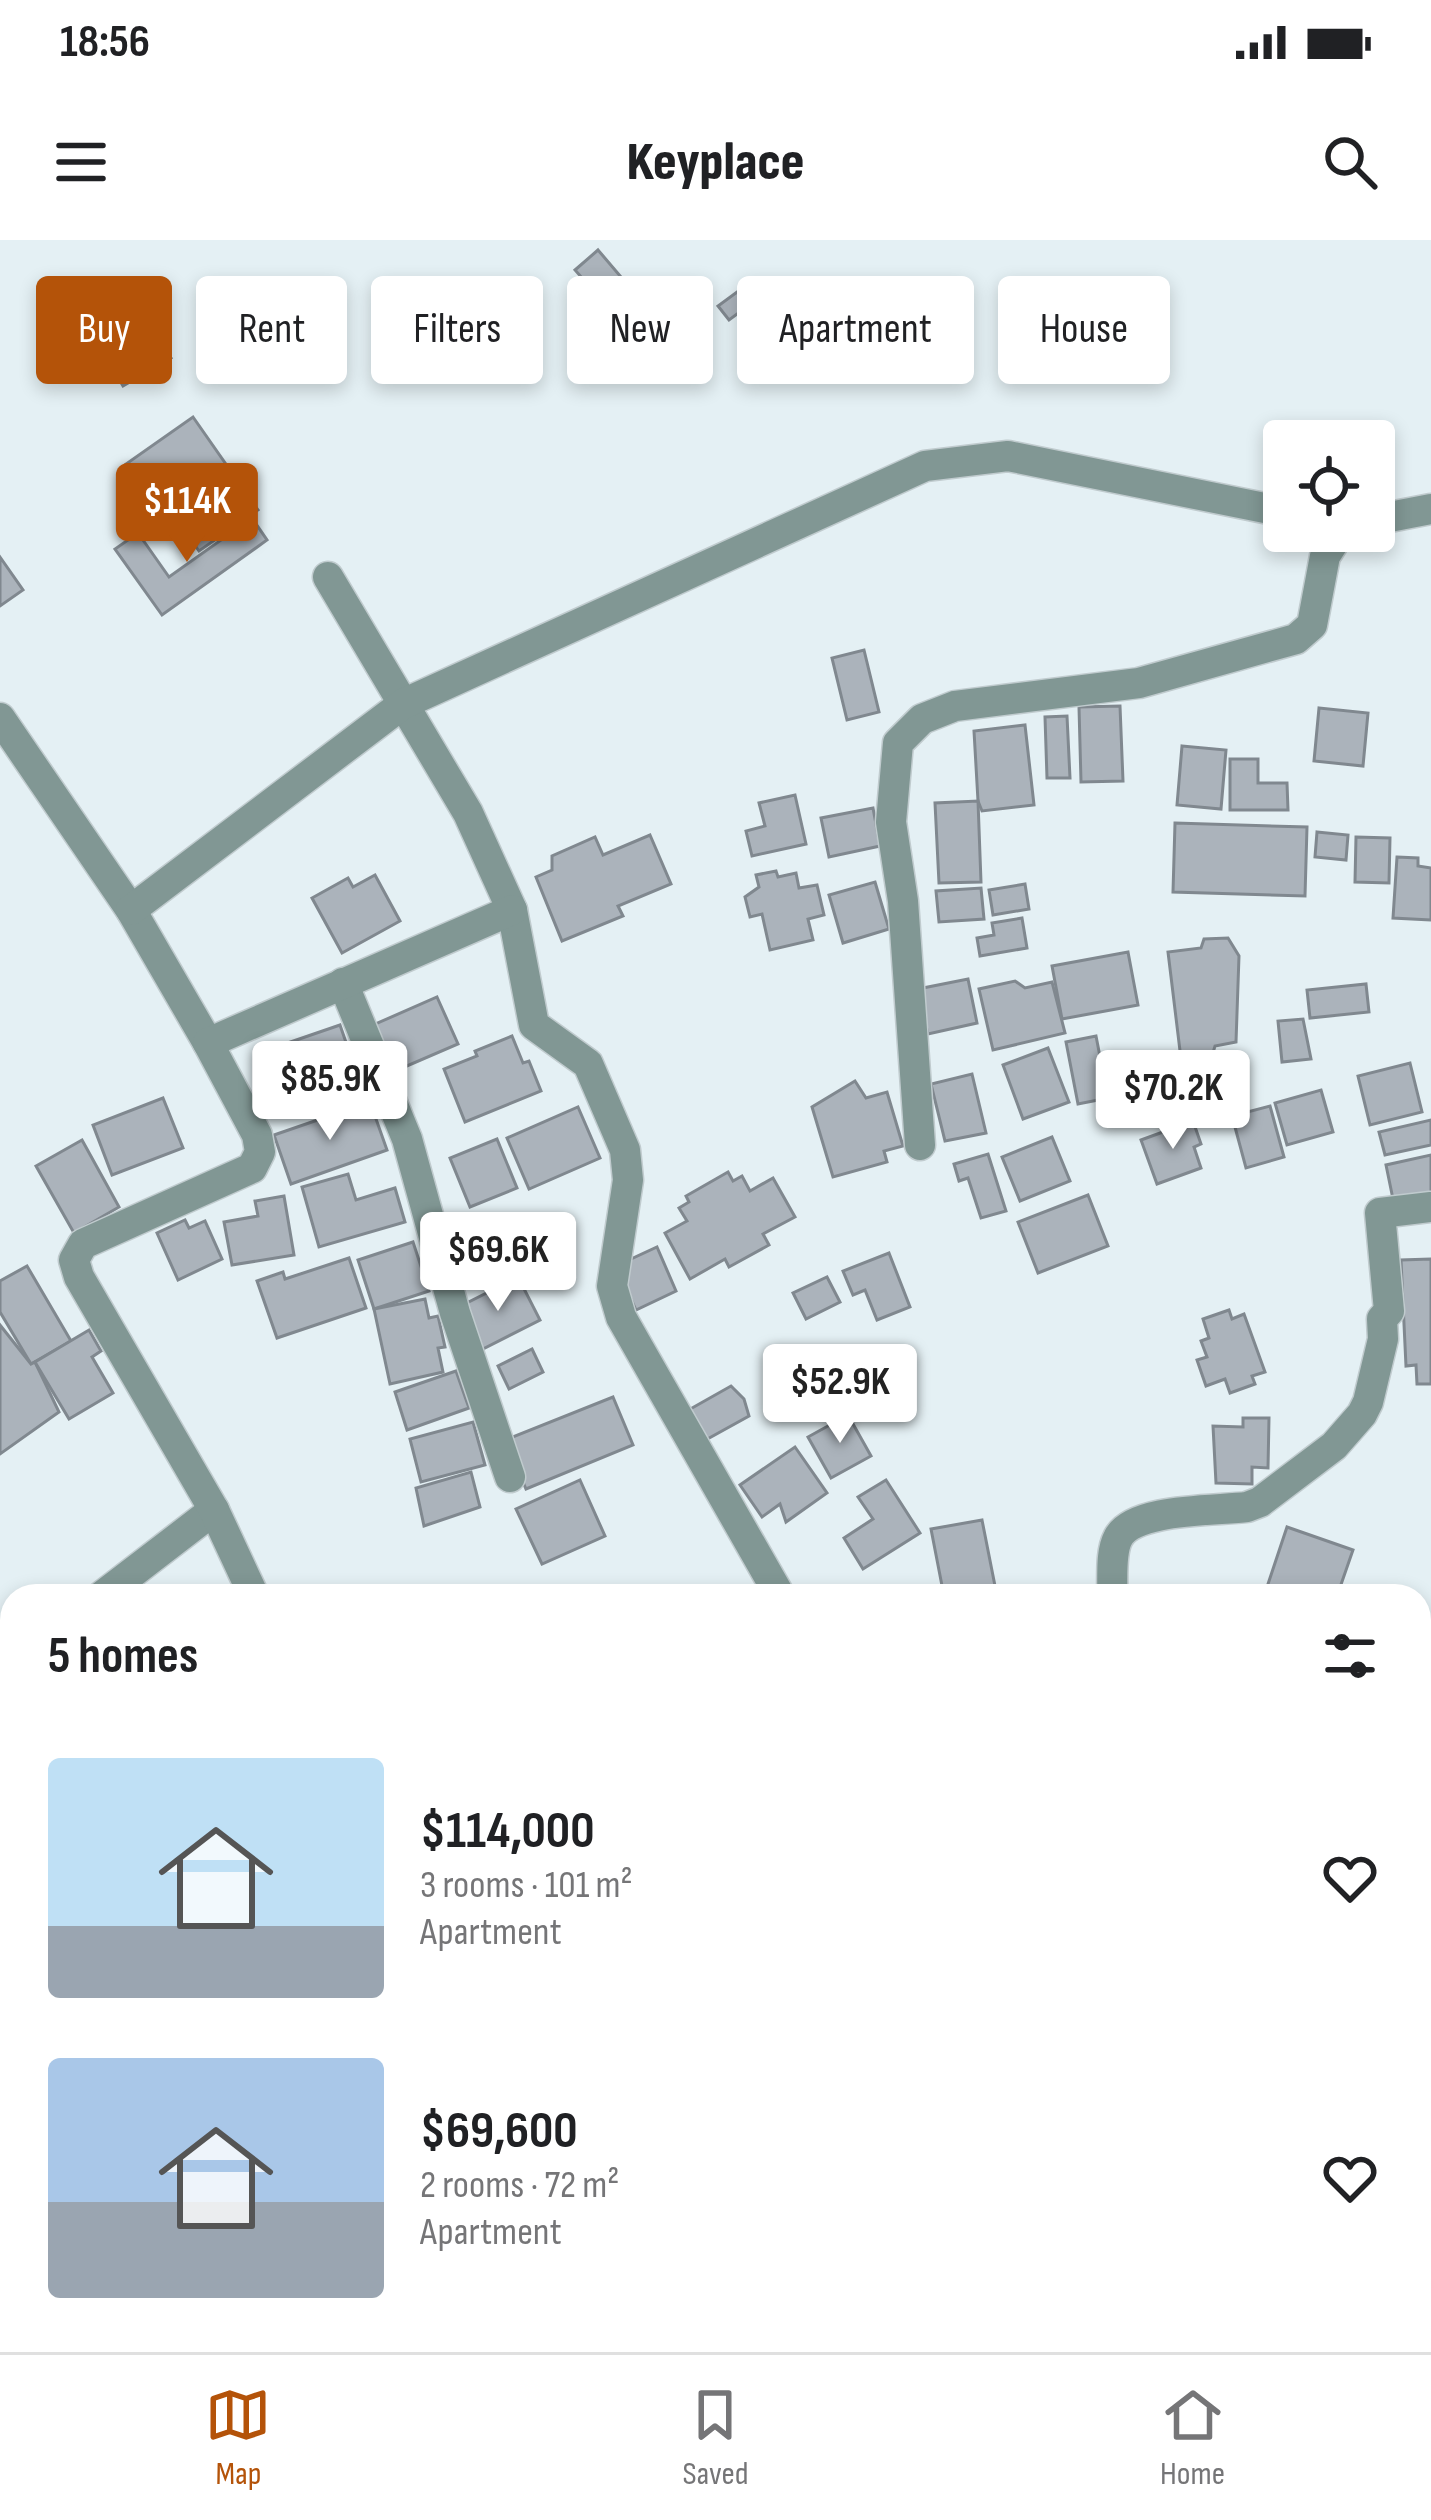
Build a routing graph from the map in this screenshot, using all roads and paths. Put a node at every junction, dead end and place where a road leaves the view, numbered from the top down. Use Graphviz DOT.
graph roads {
  1 [pos="1263,505"];
  2 [pos="1431,509"];
  3 [pos="1395,516"];
  4 [pos="1323,552"];
  5 [pos="328,577"];
  6 [pos="403,704"];
  7 [pos="0,718"];
  8 [pos="130,910"];
  9 [pos="512,910"];
  10 [pos="343,983"];
  11 [pos="208,1043"];
  12 [pos="920,1144"];
  13 [pos="1431,1207"];
  14 [pos="510,1477"];
  15 [pos="214,1510"];
  16 [pos="118,1584"];
  17 [pos="248,1584"];
  18 [pos="773,1584"];
  19 [pos="1113,1584"];
  1 -- 6 [label="street"];
  2 -- 3 [label="street"];
  4 -- 12 [label="street"];
  5 -- 6 [label="street"];
  6 -- 8 [label="street"];
  6 -- 9 [label="street"];
  7 -- 8 [label="street"];
  8 -- 11 [label="street"];
  9 -- 10 [label="street"];
  9 -- 18 [label="street"];
  10 -- 11 [label="street"];
  10 -- 14 [label="street"];
  11 -- 15 [label="street"];
  13 -- 19 [label="street"];
  15 -- 16 [label="street"];
  15 -- 17 [label="street"];
}
